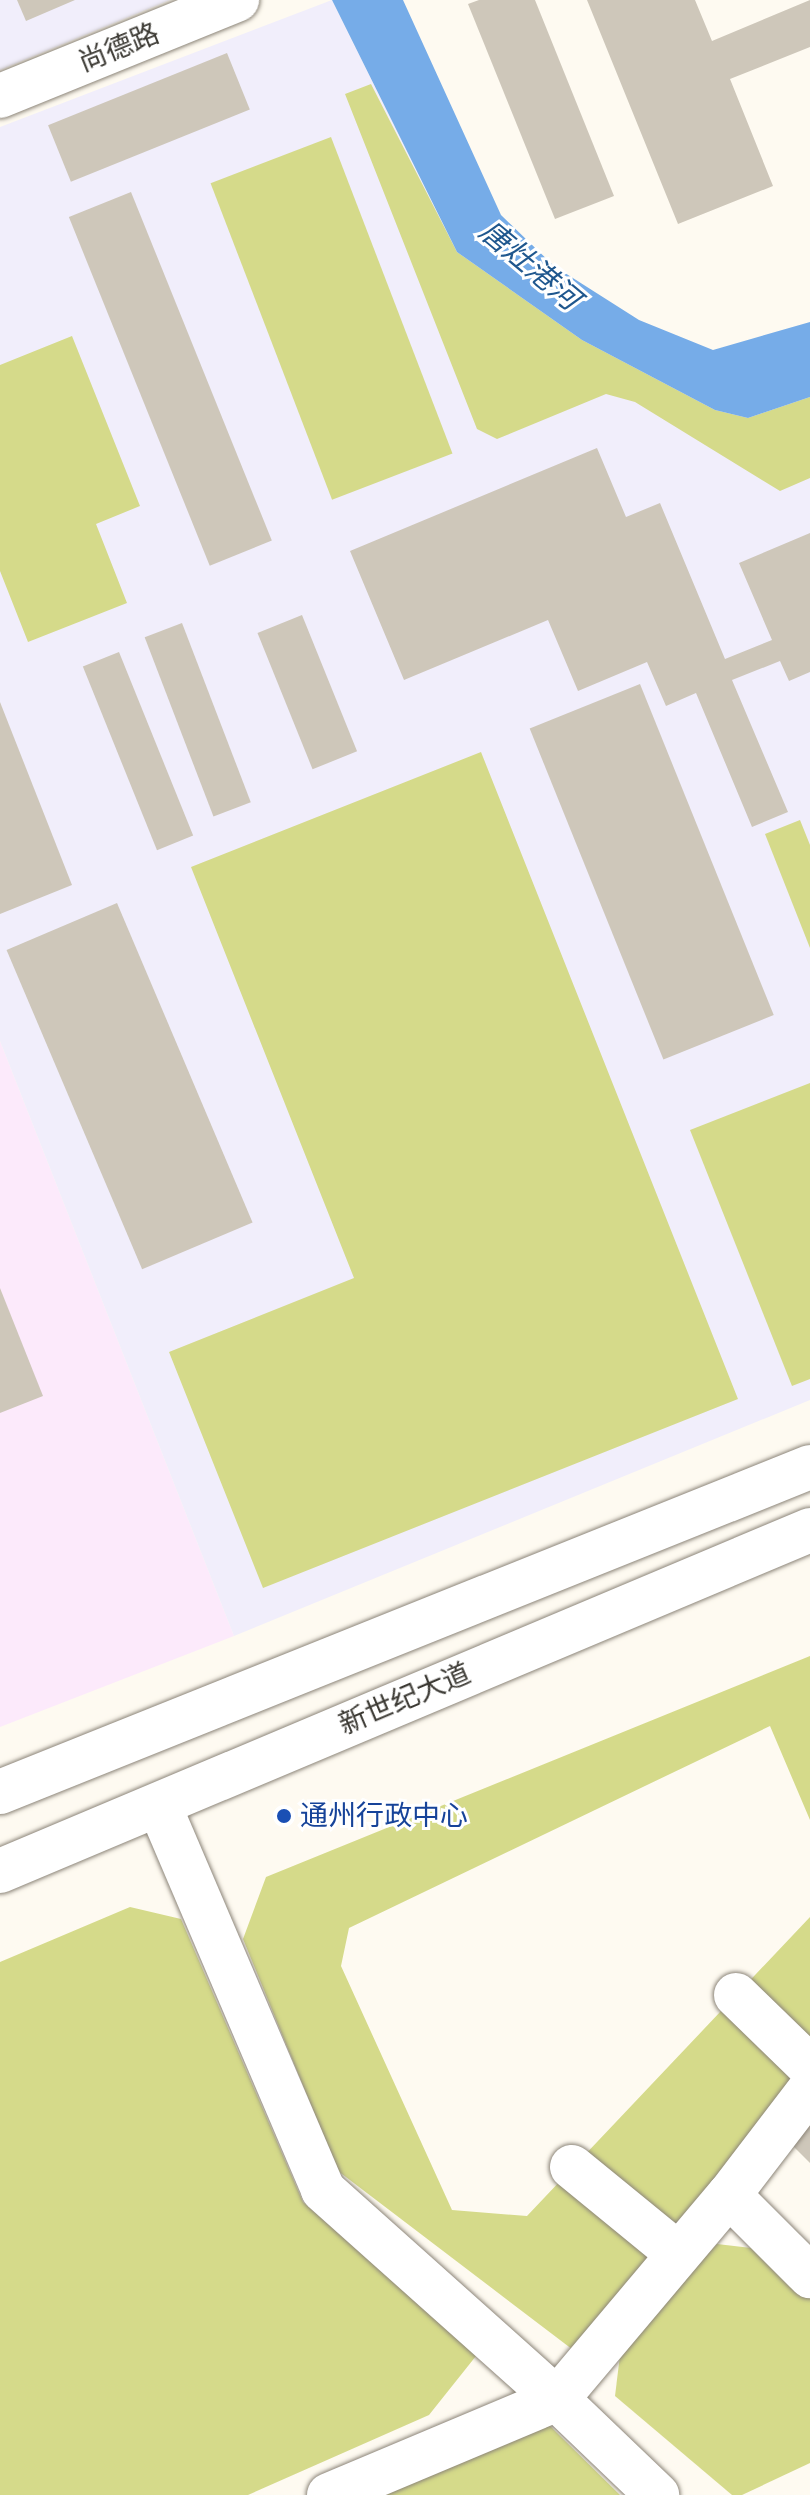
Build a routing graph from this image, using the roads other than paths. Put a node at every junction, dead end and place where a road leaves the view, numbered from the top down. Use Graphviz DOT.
graph roads {
  1 [pos="237,0"];
  2 [pos="0,96"];
  3 [pos="810,1467"];
  4 [pos="810,1530"];
  5 [pos="0,1792"];
  6 [pos="159,1805"];
  7 [pos="0,1871"];
  8 [pos="736,1995"];
  9 [pos="810,2067"];
  10 [pos="810,2089"];
  11 [pos="572,2167"];
  12 [pos="729,2195"];
  13 [pos="677,2253"];
  14 [pos="810,2276"];
  15 [pos="557,2399"];
  16 [pos="329,2495"];
  17 [pos="657,2495"];
  1 -- 2 [label="main road, 尚德路"];
  3 -- 5 [label="main road"];
  4 -- 6 [label="main road, 新世纪大道"];
  6 -- 7 [label="main road, 新世纪大道"];
  6 -- 15 [label="main road"];
  8 -- 9 [label="main road"];
  10 -- 12 [label="main road"];
  11 -- 13 [label="main road"];
  12 -- 13 [label="main road"];
  12 -- 14 [label="main road"];
  13 -- 15 [label="main road"];
  15 -- 16 [label="main road"];
  15 -- 17 [label="main road"];
}
